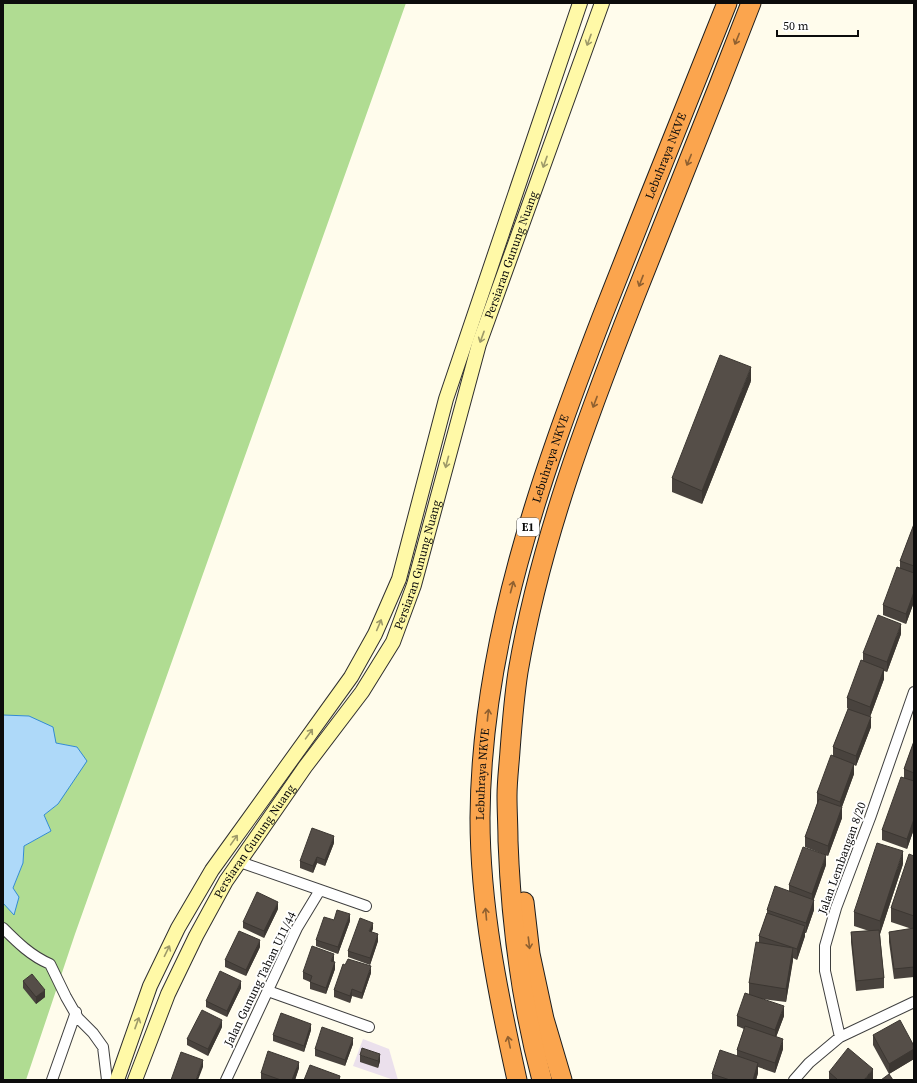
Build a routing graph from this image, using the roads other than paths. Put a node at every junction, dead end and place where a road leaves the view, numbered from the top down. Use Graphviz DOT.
graph roads {
  1 [pos="580,3"];
  2 [pos="602,3"];
  3 [pos="727,3"];
  4 [pos="751,3"];
  5 [pos="914,692"];
  6 [pos="911,710"];
  7 [pos="507,794"];
  8 [pos="240,862"];
  9 [pos="320,890"];
  10 [pos="366,906"];
  11 [pos="3,928"];
  12 [pos="268,991"];
  13 [pos="914,1002"];
  14 [pos="76,1012"];
  15 [pos="369,1027"];
  16 [pos="840,1037"];
  17 [pos="52,1080"];
  18 [pos="107,1080"];
  19 [pos="117,1080"];
  20 [pos="135,1080"];
  21 [pos="226,1080"];
  22 [pos="517,1080"];
  23 [pos="542,1080"];
  24 [pos="562,1080"];
  25 [pos="794,1080"];
  19 -- 1 [label="street, Persiaran Gunung Nuang, one-way"];
  2 -- 8 [label="street, Persiaran Gunung Nuang, one-way"];
  22 -- 3 [label="highway, Lebuhraya NKVE / E1, one-way"];
  4 -- 7 [label="highway, Lebuhraya NKVE / E1, one-way"];
  5 -- 6 [label="street, Jalan Lembangan 8/20"];
  6 -- 16 [label="street, Jalan Lembangan 8/20"];
  7 -- 23 [label="highway, Lebuhraya NKVE / E1"];
  7 -- 24 [label="highway, one-way"];
  8 -- 9 [label="street"];
  8 -- 20 [label="street, Persiaran Gunung Nuang"];
  9 -- 10 [label="street"];
  9 -- 12 [label="street, Jalan Gunung Tahan U11/44"];
  11 -- 14 [label="street"];
  12 -- 15 [label="street"];
  12 -- 21 [label="street, Jalan Gunung Tahan U11/44"];
  13 -- 16 [label="street"];
  14 -- 17 [label="street"];
  14 -- 18 [label="street"];
  16 -- 25 [label="street"];
}
